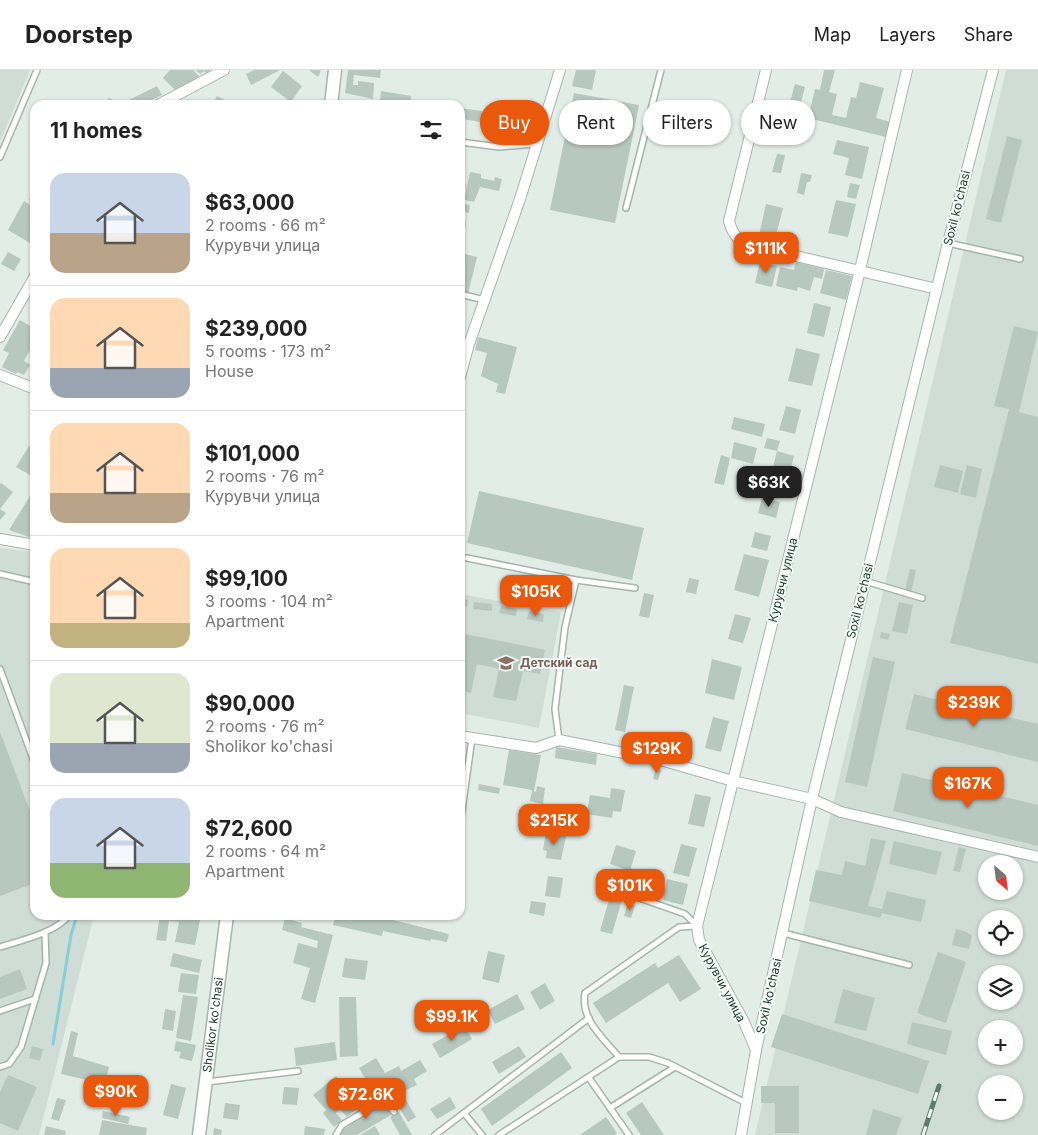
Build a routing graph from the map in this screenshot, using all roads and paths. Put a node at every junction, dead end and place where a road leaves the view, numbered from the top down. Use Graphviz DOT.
graph roads {
  1 [pos="37,70"];
  2 [pos="224,70"];
  3 [pos="335,70"];
  4 [pos="560,70"];
  5 [pos="661,70"];
  6 [pos="766,70"];
  7 [pos="907,70"];
  8 [pos="993,70"];
  9 [pos="167,100"];
  10 [pos="332,100"];
  11 [pos="549,104"];
  12 [pos="465,143"];
  13 [pos="480,144"];
  14 [pos="484,145"];
  15 [pos="524,145"];
  16 [pos="536,145"];
  17 [pos="0,157"];
  18 [pos="626,208"];
  19 [pos="948,243"];
  20 [pos="1020,260"];
  21 [pos="860,270"];
  22 [pos="30,285"];
  23 [pos="937,289"];
  24 [pos="465,295"];
  25 [pos="485,300"];
  26 [pos="0,338"];
  27 [pos="465,362"];
  28 [pos="0,375"];
  29 [pos="30,387"];
  30 [pos="0,539"];
  31 [pos="30,544"];
  32 [pos="467,558"];
  33 [pos="0,574"];
  34 [pos="576,580"];
  35 [pos="30,581"];
  36 [pos="865,581"];
  37 [pos="635,588"];
  38 [pos="922,598"];
  39 [pos="0,669"];
  40 [pos="465,737"];
  41 [pos="472,738"];
  42 [pos="559,740"];
  43 [pos="30,750"];
  44 [pos="733,781"];
  45 [pos="465,789"];
  46 [pos="812,799"];
  47 [pos="1038,857"];
  48 [pos="631,895"];
  49 [pos="64,920"];
  50 [pos="226,920"];
  51 [pos="696,926"];
  52 [pos="46,932"];
  53 [pos="784,933"];
  54 [pos="0,947"];
  55 [pos="909,965"];
  56 [pos="35,999"];
  57 [pos="0,1011"];
  58 [pos="589,1018"];
  59 [pos="756,1050"];
  60 [pos="618,1056"];
  61 [pos="675,1067"];
  62 [pos="0,1068"];
  63 [pos="298,1071"];
  64 [pos="589,1078"];
  65 [pos="207,1082"];
  66 [pos="746,1103"];
  67 [pos="610,1108"];
  68 [pos="394,1112"];
  69 [pos="464,1113"];
  70 [pos="199,1135"];
  71 [pos="336,1135"];
  72 [pos="435,1135"];
  73 [pos="482,1135"];
  74 [pos="499,1135"];
  75 [pos="629,1135"];
  76 [pos="741,1135"];
  1 -- 17 [label="lane"];
  2 -- 9 [label="street"];
  3 -- 10 [label="street"];
  4 -- 11 [label="street"];
  5 -- 18 [label="lane"];
  6 -- 21 [label="street"];
  7 -- 21 [label="street, Курувчи улица"];
  8 -- 19 [label="street, Soxil ko'chasi"];
  12 -- 13 [label="lane"];
  14 -- 15 [label="lane"];
  16 -- 25 [label="street"];
  19 -- 20 [label="lane"];
  19 -- 23 [label="street, Soxil ko'chasi"];
  21 -- 23 [label="street"];
  21 -- 44 [label="street, Курувчи улица"];
  22 -- 26 [label="street"];
  23 -- 36 [label="street, Soxil ko'chasi"];
  24 -- 25 [label="lane"];
  25 -- 27 [label="street"];
  28 -- 29 [label="street"];
  30 -- 31 [label="street"];
  32 -- 34 [label="lane"];
  33 -- 35 [label="lane"];
  34 -- 37 [label="lane"];
  34 -- 42 [label="lane"];
  36 -- 38 [label="lane"];
  36 -- 46 [label="street, Soxil ko'chasi"];
  39 -- 43 [label="lane"];
  40 -- 41 [label="street"];
  41 -- 42 [label="street"];
  41 -- 45 [label="lane"];
  42 -- 44 [label="street"];
  44 -- 46 [label="street"];
  44 -- 51 [label="street, Курувчи улица"];
  46 -- 47 [label="street"];
  46 -- 53 [label="street, Soxil ko'chasi"];
  48 -- 51 [label="lane"];
  49 -- 52 [label="lane"];
  50 -- 65 [label="street, Sholikor ko'chasi"];
  51 -- 58 [label="lane"];
  51 -- 59 [label="street, Курувчи улица"];
  52 -- 54 [label="lane"];
  52 -- 56 [label="lane"];
  53 -- 55 [label="lane"];
  53 -- 59 [label="street, Soxil ko'chasi"];
  56 -- 57 [label="lane"];
  56 -- 62 [label="lane"];
  58 -- 60 [label="lane"];
  58 -- 69 [label="lane"];
  59 -- 66 [label="street, Soxil ko'chasi"];
  60 -- 61 [label="lane"];
  60 -- 64 [label="lane"];
  61 -- 66 [label="lane"];
  61 -- 67 [label="lane"];
  63 -- 65 [label="lane"];
  64 -- 67 [label="lane"];
  64 -- 74 [label="lane"];
  65 -- 70 [label="street, Sholikor ko'chasi"];
  66 -- 76 [label="street, Soxil ko'chasi"];
  67 -- 75 [label="lane"];
  68 -- 71 [label="lane"];
  69 -- 72 [label="lane"];
  69 -- 73 [label="lane"];
}
